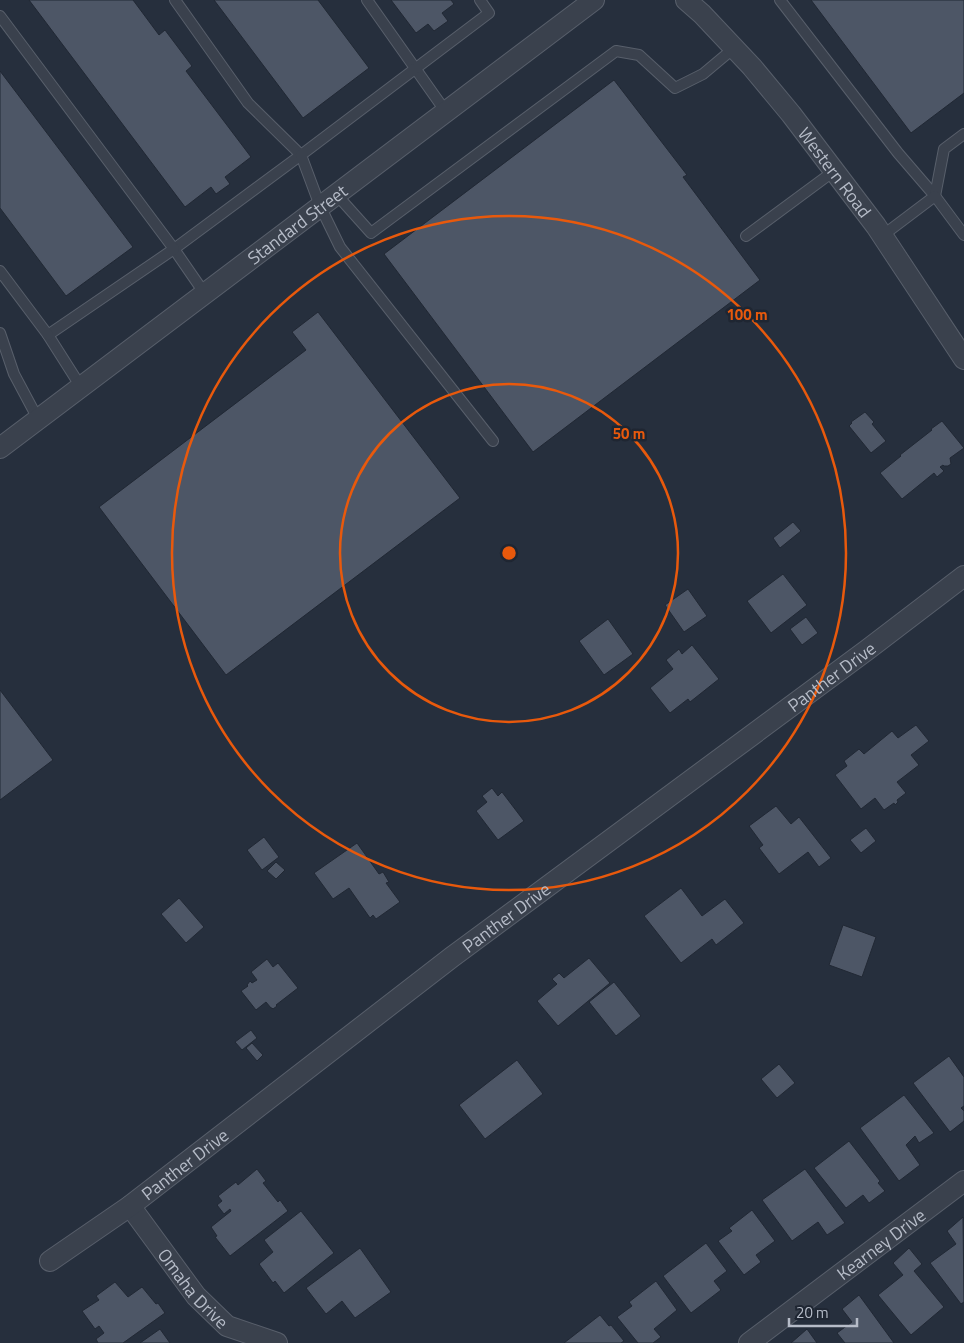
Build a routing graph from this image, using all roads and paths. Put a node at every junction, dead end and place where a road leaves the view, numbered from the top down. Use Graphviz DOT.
graph roads {
  1 [pos="174,0"];
  2 [pos="367,0"];
  3 [pos="480,0"];
  4 [pos="594,0"];
  5 [pos="686,0"];
  6 [pos="780,0"];
  7 [pos="0,16"];
  8 [pos="734,48"];
  9 [pos="415,68"];
  10 [pos="446,112"];
  11 [pos="964,134"];
  12 [pos="301,155"];
  13 [pos="834,171"];
  14 [pos="336,194"];
  15 [pos="935,196"];
  16 [pos="320,206"];
  17 [pos="964,235"];
  18 [pos="746,236"];
  19 [pos="882,236"];
  20 [pos="174,249"];
  21 [pos="0,270"];
  22 [pos="205,294"];
  23 [pos="0,333"];
  24 [pos="48,335"];
  25 [pos="964,359"];
  26 [pos="81,387"];
  27 [pos="38,419"];
  28 [pos="494,440"];
  29 [pos="0,448"];
  30 [pos="964,576"];
  31 [pos="964,1181"];
  32 [pos="130,1206"];
  33 [pos="50,1261"];
  34 [pos="277,1343"];
  35 [pos="749,1343"];
  1 -- 12 [label="lane"];
  2 -- 9 [label="lane"];
  3 -- 9 [label="lane"];
  4 -- 10 [label="street, Standard Street"];
  5 -- 8 [label="street, Western Road"];
  6 -- 15 [label="lane"];
  7 -- 20 [label="lane"];
  8 -- 13 [label="street, Western Road"];
  8 -- 14 [label="lane"];
  9 -- 10 [label="lane"];
  9 -- 12 [label="lane"];
  10 -- 14 [label="street, Standard Street"];
  11 -- 15 [label="lane"];
  12 -- 16 [label="lane"];
  12 -- 20 [label="lane"];
  13 -- 18 [label="lane"];
  13 -- 19 [label="street, Western Road"];
  14 -- 16 [label="street, Standard Street"];
  15 -- 17 [label="lane"];
  15 -- 19 [label="lane"];
  16 -- 22 [label="street, Standard Street"];
  16 -- 28 [label="lane"];
  19 -- 25 [label="street, Western Road"];
  20 -- 22 [label="lane"];
  20 -- 24 [label="lane"];
  21 -- 24 [label="lane"];
  22 -- 26 [label="street, Standard Street"];
  23 -- 27 [label="lane"];
  24 -- 26 [label="lane"];
  26 -- 27 [label="street, Standard Street"];
  27 -- 29 [label="street, Standard Street"];
  30 -- 32 [label="street, Panther Drive"];
  31 -- 35 [label="street, Kearney Drive"];
  32 -- 33 [label="street, Panther Drive"];
  32 -- 34 [label="street, Omaha Drive"];
}
